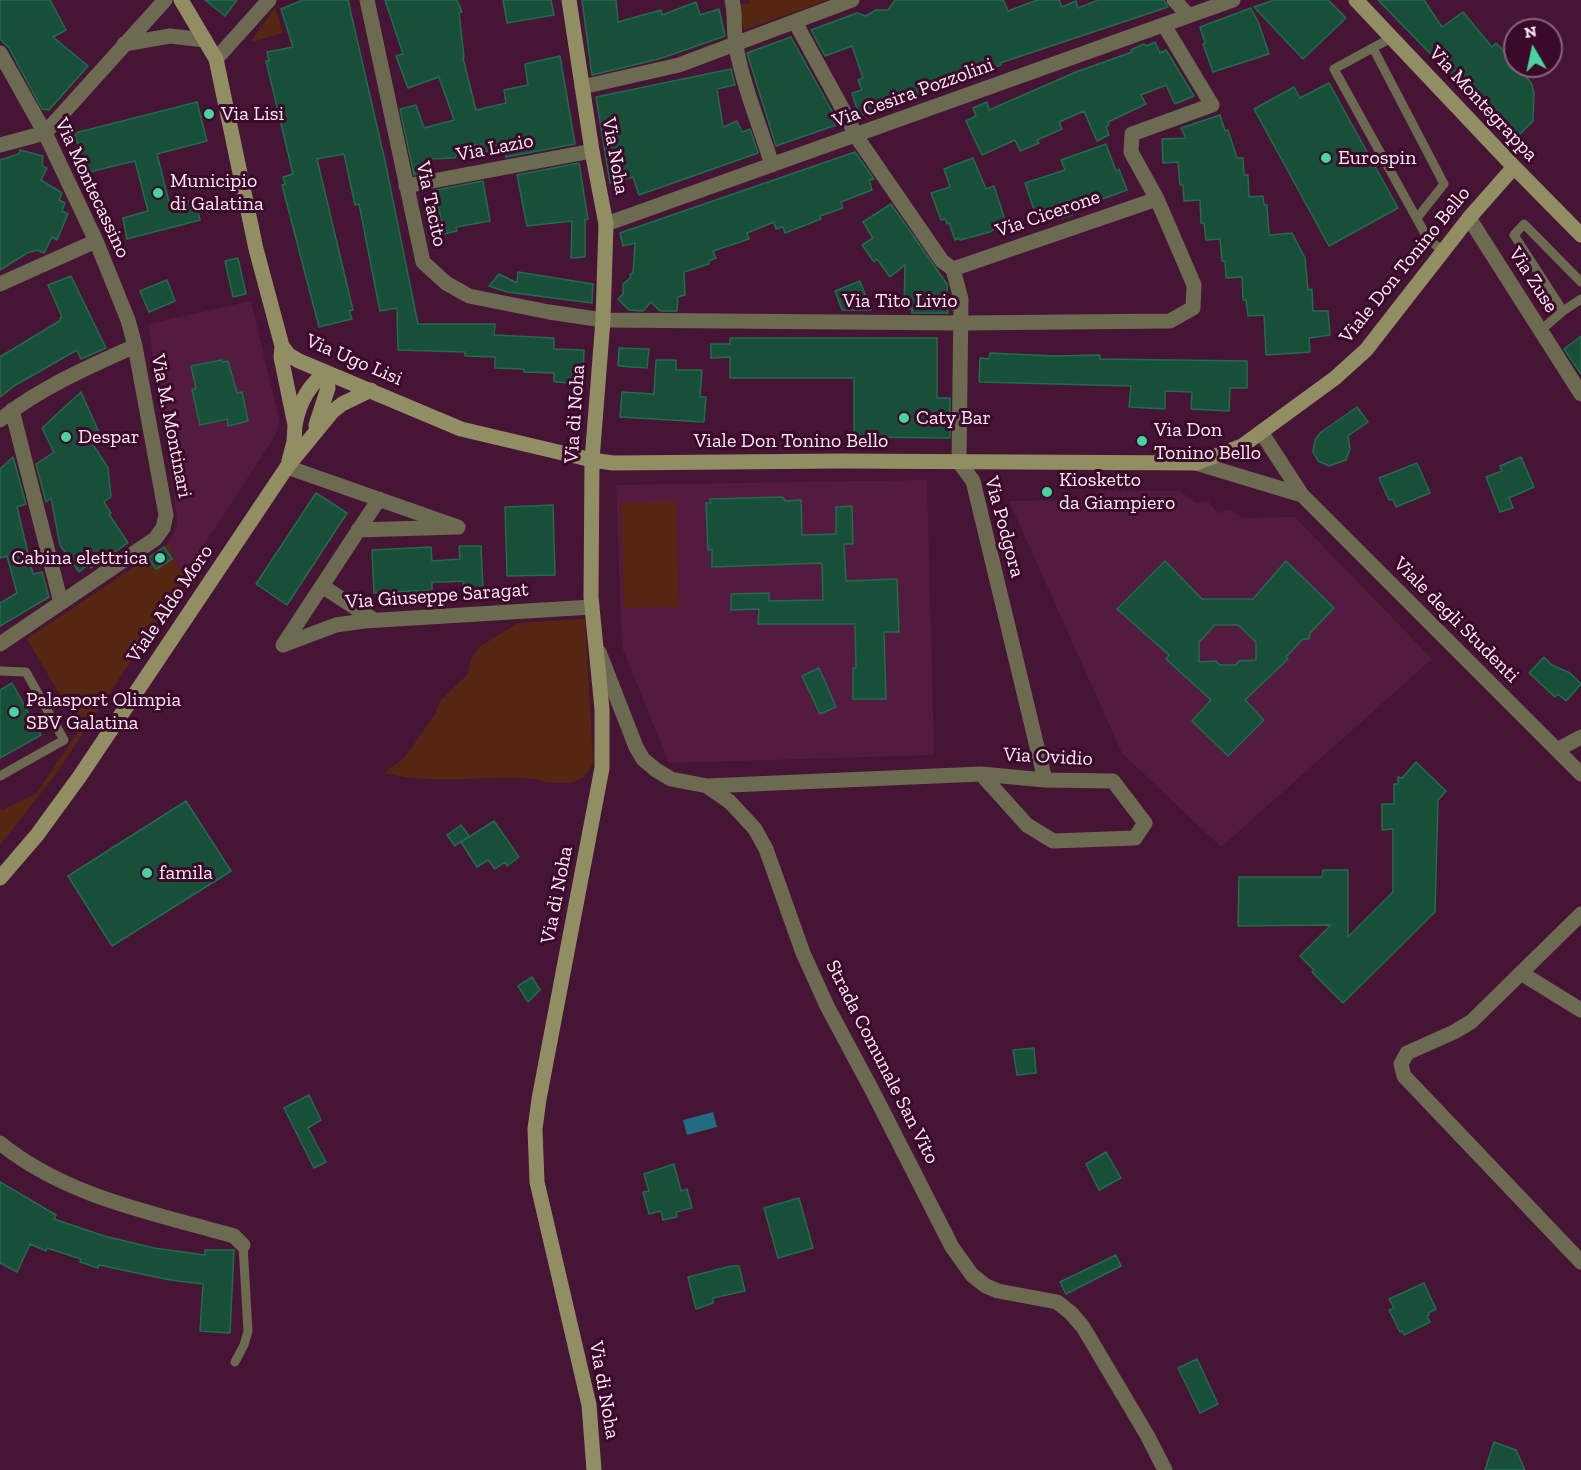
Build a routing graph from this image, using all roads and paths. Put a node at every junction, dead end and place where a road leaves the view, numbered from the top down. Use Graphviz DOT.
graph roads {
  1 [pos="165,0"];
  2 [pos="181,0"];
  3 [pos="269,0"];
  4 [pos="367,0"];
  5 [pos="569,0"];
  6 [pos="732,0"];
  7 [pos="852,0"];
  8 [pos="1174,0"];
  9 [pos="1233,0"];
  10 [pos="1356,0"];
  11 [pos="1188,15"];
  12 [pos="795,22"];
  13 [pos="1164,25"];
  14 [pos="1392,38"];
  15 [pos="205,40"];
  16 [pos="124,44"];
  17 [pos="735,44"];
  18 [pos="1373,48"];
  19 [pos="0,53"];
  20 [pos="216,59"];
  21 [pos="582,87"];
  22 [pos="45,133"];
  23 [pos="856,136"];
  24 [pos="0,145"];
  25 [pos="592,151"];
  26 [pos="772,165"];
  27 [pos="1514,167"];
  28 [pos="405,186"];
  29 [pos="1157,199"];
  30 [pos="1417,218"];
  31 [pos="1469,219"];
  32 [pos="606,224"];
  33 [pos="1581,235"];
  34 [pos="96,241"];
  35 [pos="1443,251"];
  36 [pos="953,270"];
  37 [pos="1581,282"];
  38 [pos="0,284"];
  39 [pos="1581,299"];
  40 [pos="1563,311"];
  41 [pos="603,320"];
  42 [pos="961,323"];
  43 [pos="1541,330"];
  44 [pos="135,346"];
  45 [pos="282,346"];
  46 [pos="326,373"];
  47 [pos="371,390"];
  48 [pos="1581,394"];
  49 [pos="6,415"];
  50 [pos="295,425"];
  51 [pos="1261,432"];
  52 [pos="309,442"];
  53 [pos="592,460"];
  54 [pos="959,462"];
  55 [pos="1196,463"];
  56 [pos="287,466"];
  57 [pos="1302,495"];
  58 [pos="379,499"];
  59 [pos="358,530"];
  60 [pos="322,586"];
  61 [pos="61,603"];
  62 [pos="592,607"];
  63 [pos="374,620"];
  64 [pos="0,644"];
  65 [pos="597,647"];
  66 [pos="0,671"];
  67 [pos="1581,737"];
  68 [pos="1557,750"];
  69 [pos="981,774"];
  70 [pos="1581,774"];
  71 [pos="0,776"];
  72 [pos="1045,780"];
  73 [pos="707,786"];
  74 [pos="0,878"];
  75 [pos="1581,914"];
  76 [pos="1521,973"];
  77 [pos="1581,1010"];
  78 [pos="0,1143"];
  79 [pos="243,1245"];
  80 [pos="1581,1262"];
  81 [pos="235,1362"];
  82 [pos="594,1470"];
  83 [pos="1165,1470"];
  1 -- 16 [label="street"];
  2 -- 15 [label="main road, Via Ugo Lisi"];
  3 -- 20 [label="street"];
  4 -- 28 [label="street, Via Tacito"];
  5 -- 21 [label="main road, Via Noha"];
  6 -- 17 [label="street"];
  7 -- 12 [label="street"];
  8 -- 11 [label="street"];
  9 -- 11 [label="street, Via Cesira Pozzolini"];
  10 -- 14 [label="main road, Via Montegrappa"];
  11 -- 13 [label="street, Via Cesira Pozzolini"];
  12 -- 17 [label="street"];
  12 -- 23 [label="street, Via Podgora"];
  13 -- 23 [label="street, Via Cesira Pozzolini"];
  13 -- 29 [label="street"];
  14 -- 18 [label="lane"];
  14 -- 27 [label="main road, Via Montegrappa"];
  15 -- 16 [label="street"];
  15 -- 20 [label="main road, Via Ugo Lisi"];
  16 -- 22 [label="street"];
  17 -- 21 [label="street"];
  17 -- 26 [label="street"];
  18 -- 30 [label="lane"];
  18 -- 30 [label="lane"];
  19 -- 22 [label="street, Via Montecassino"];
  20 -- 45 [label="main road, Via Ugo Lisi"];
  21 -- 25 [label="main road, Via Noha"];
  22 -- 24 [label="street"];
  22 -- 34 [label="street, Via Montecassino"];
  23 -- 26 [label="street, Via Cesira Pozzolini"];
  23 -- 36 [label="street, Via Podgora"];
  25 -- 28 [label="street, Via Lazio"];
  25 -- 32 [label="main road, Via Noha"];
  26 -- 32 [label="street, Via Cesira Pozzolini"];
  27 -- 31 [label="main road, Viale Don Tonino Bello"];
  27 -- 33 [label="main road, Via Montegrappa"];
  28 -- 41 [label="street, Via Tacito"];
  29 -- 36 [label="street, Via Cicerone"];
  29 -- 42 [label="street, Via Tito Livio"];
  30 -- 35 [label="lane"];
  31 -- 35 [label="main road, Viale Don Tonino Bello"];
  31 -- 43 [label="street, Via Zuse"];
  32 -- 41 [label="main road, Via Noha"];
  34 -- 38 [label="street"];
  34 -- 44 [label="street, Via Montecassino"];
  35 -- 51 [label="main road, Viale Don Tonino Bello"];
  36 -- 42 [label="street, Via Podgora"];
  37 -- 40 [label="lane"];
  39 -- 40 [label="lane"];
  40 -- 43 [label="lane"];
  41 -- 42 [label="street, Via Tito Livio"];
  41 -- 53 [label="main road, Via di Noha"];
  42 -- 54 [label="street, Via Podgora"];
  43 -- 48 [label="street, Via Zuse"];
  44 -- 49 [label="street"];
  44 -- 61 [label="street, Via M. Montinari"];
  45 -- 46 [label="main road, Via Ugo Lisi"];
  45 -- 50 [label="main road, Viale Aldo Moro"];
  46 -- 47 [label="main road, Via Ugo Lisi"];
  46 -- 50 [label="main road, Viale Aldo Moro"];
  46 -- 52 [label="main road, Viale Aldo Moro"];
  47 -- 52 [label="main road, Viale Aldo Moro"];
  47 -- 53 [label="main road, Via Ugo Lisi"];
  49 -- 61 [label="street"];
  50 -- 56 [label="main road, Viale Aldo Moro"];
  51 -- 55 [label="main road, Viale Don Tonino Bello"];
  51 -- 57 [label="street, Viale degli Studenti"];
  52 -- 56 [label="main road, Viale Aldo Moro"];
  53 -- 54 [label="main road, Viale Don Tonino Bello"];
  53 -- 62 [label="main road, Via di Noha"];
  54 -- 55 [label="main road, Viale Don Tonino Bello"];
  54 -- 72 [label="street, Via Podgora"];
  55 -- 57 [label="street"];
  56 -- 58 [label="street"];
  56 -- 74 [label="main road, Viale Aldo Moro"];
  57 -- 68 [label="street, Viale degli Studenti"];
  58 -- 59 [label="street, Via Giuseppe Saragat"];
  58 -- 59 [label="street"];
  59 -- 60 [label="street, Via Giuseppe Saragat"];
  60 -- 63 [label="street"];
  60 -- 63 [label="street, Via Giuseppe Saragat"];
  61 -- 64 [label="street, Via M. Montinari"];
  62 -- 63 [label="street, Via Giuseppe Saragat"];
  62 -- 65 [label="main road, Via di Noha"];
  65 -- 73 [label="street, Strada Comunale San Vito"];
  65 -- 82 [label="main road, Via di Noha"];
  66 -- 71 [label="lane"];
  67 -- 68 [label="street"];
  68 -- 70 [label="street, Viale degli Studenti"];
  69 -- 72 [label="street, Via Ovidio"];
  69 -- 72 [label="street, Via Ovidio"];
  69 -- 73 [label="street, Via Ovidio"];
  73 -- 83 [label="street, Strada Comunale San Vito"];
  75 -- 76 [label="street"];
  76 -- 77 [label="street"];
  76 -- 80 [label="street"];
  78 -- 79 [label="street"];
  79 -- 81 [label="lane"];
}
